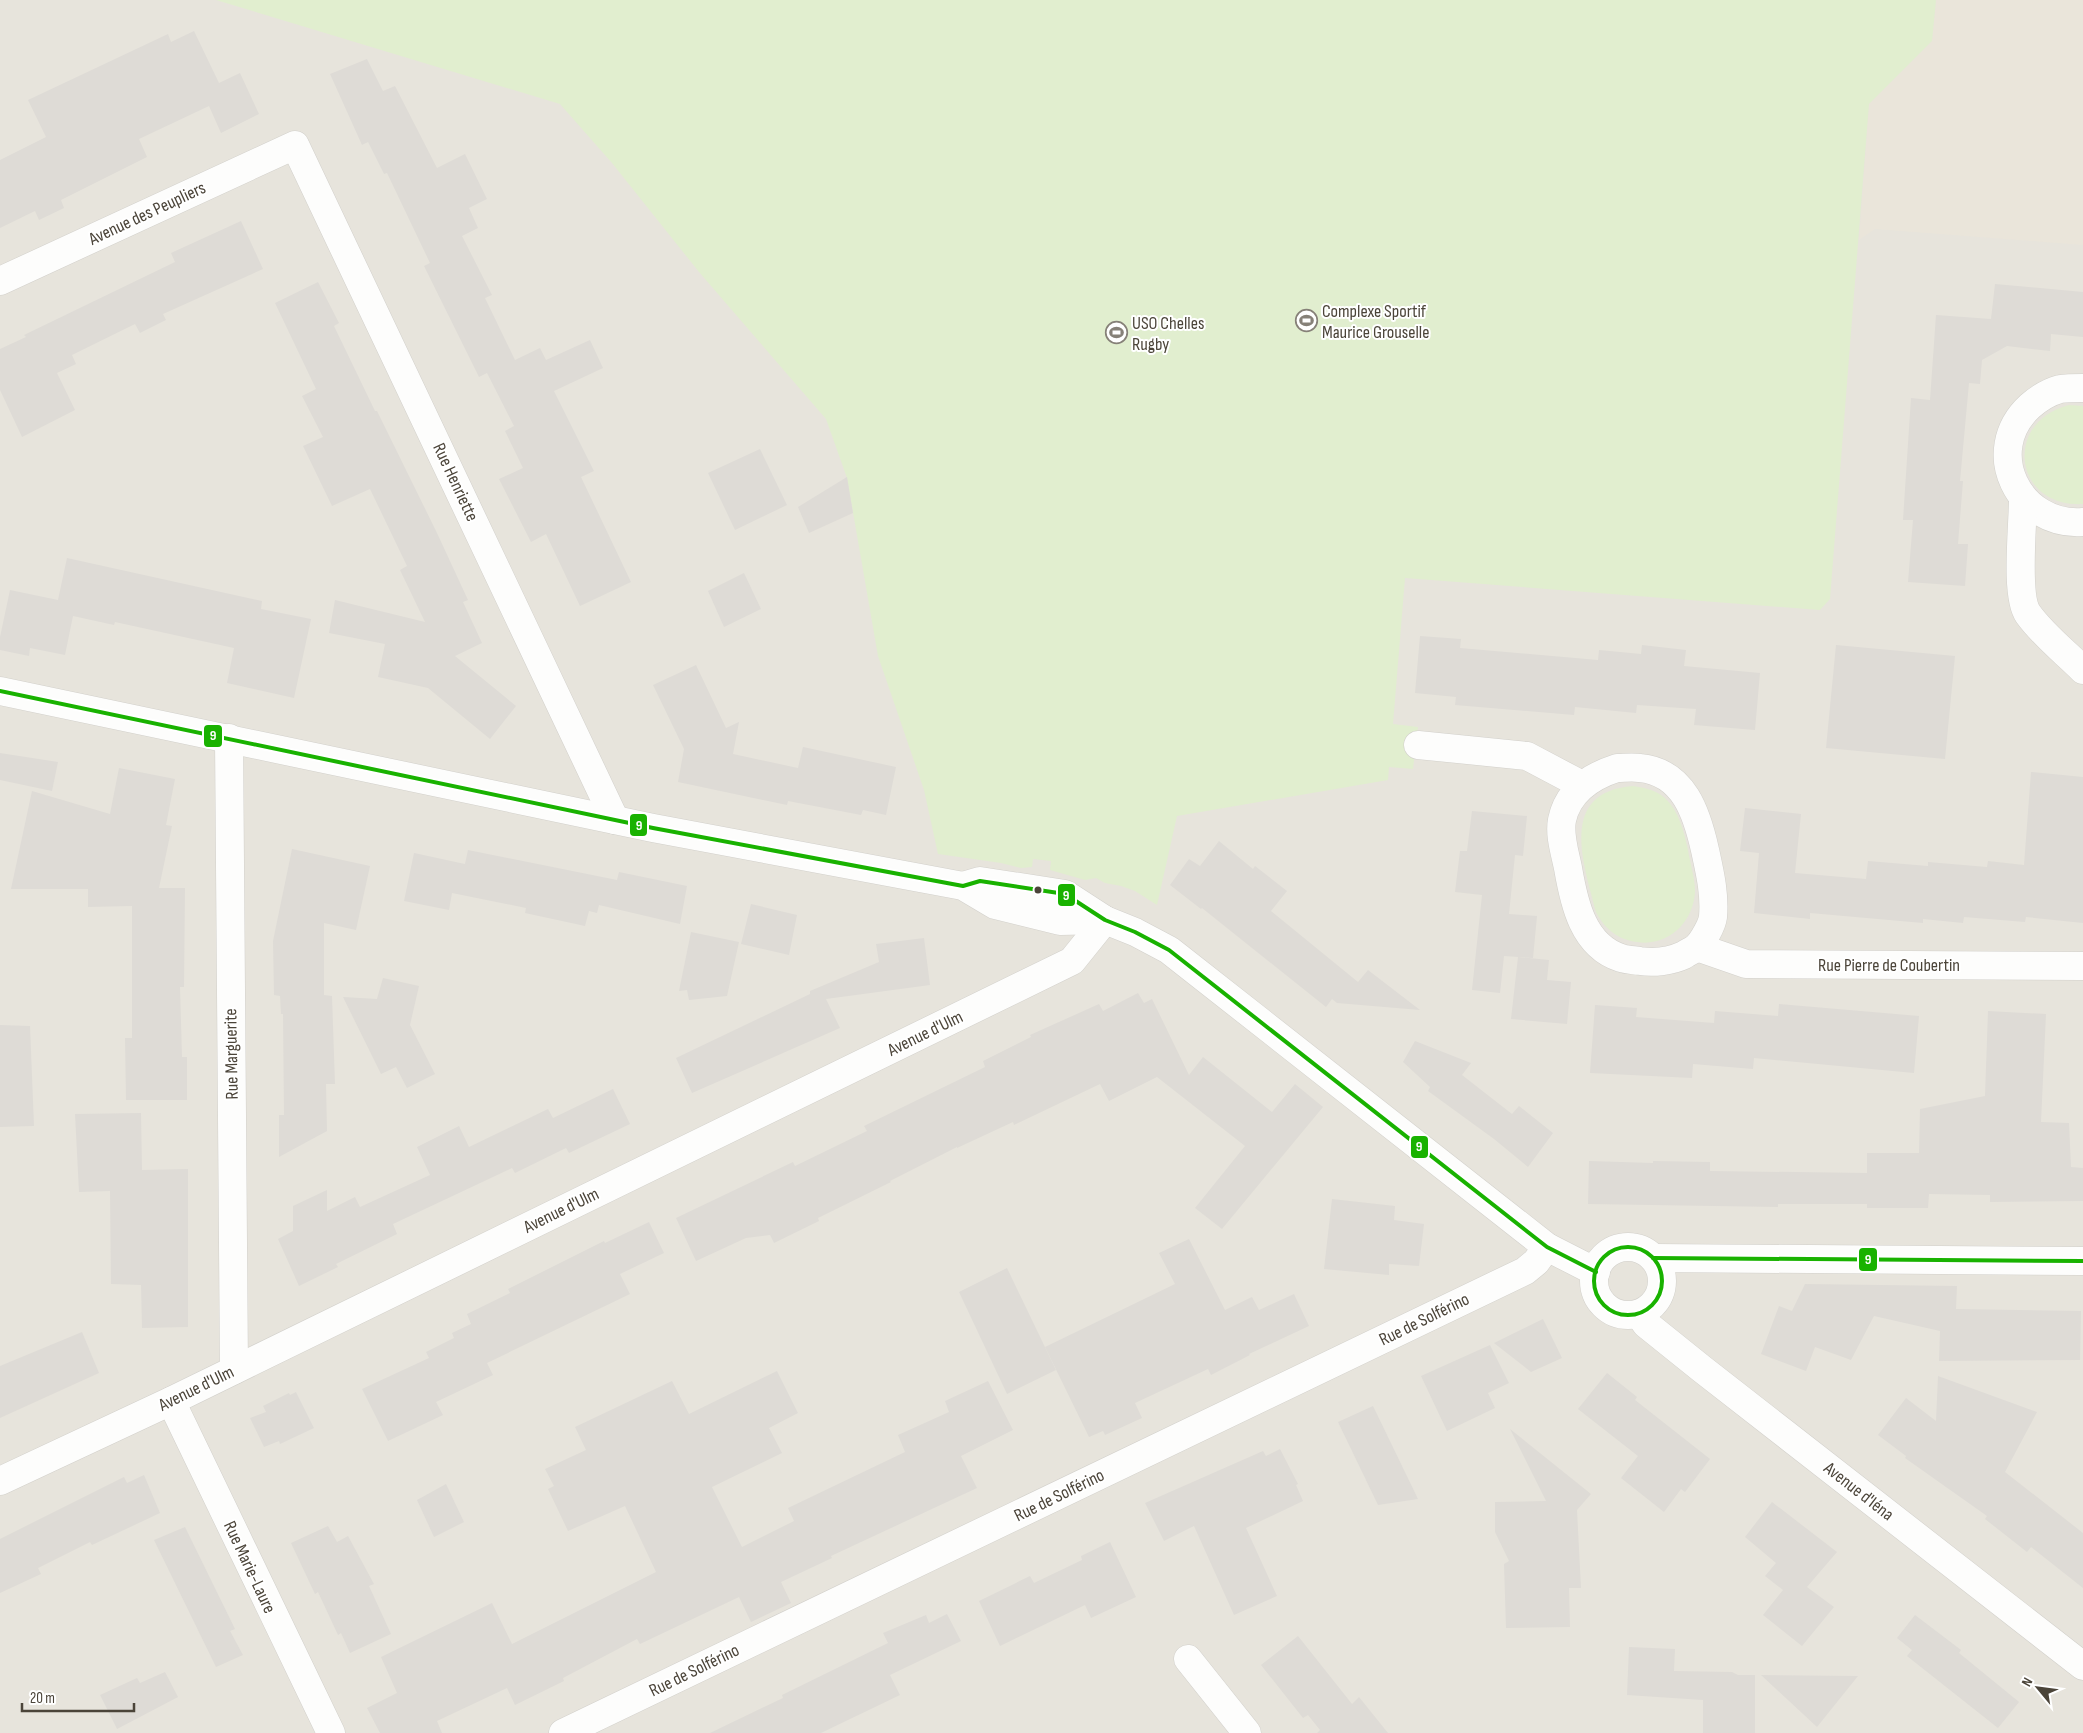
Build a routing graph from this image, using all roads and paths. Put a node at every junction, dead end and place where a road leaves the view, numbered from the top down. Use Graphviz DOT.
graph roads {
  1 [pos="295,145"];
  2 [pos="0,280"];
  3 [pos="2083,388"];
  4 [pos="2023,499"];
  5 [pos="2083,522"];
  6 [pos="2083,670"];
  7 [pos="0,691"];
  8 [pos="228,738"];
  9 [pos="1418,745"];
  10 [pos="1582,785"];
  11 [pos="615,820"];
  12 [pos="1106,920"];
  13 [pos="1697,947"];
  14 [pos="2083,966"];
  15 [pos="1547,1247"];
  16 [pos="1653,1258"];
  17 [pos="2083,1261"];
  18 [pos="1596,1272"];
  19 [pos="1639,1314"];
  20 [pos="238,1368"];
  21 [pos="171,1401"];
  22 [pos="0,1481"];
  23 [pos="1188,1660"];
  24 [pos="2083,1666"];
  25 [pos="331,1733"];
  26 [pos="562,1733"];
  27 [pos="1247,1733"];
  1 -- 2 [label="street, Avenue des Peupliers"];
  1 -- 11 [label="street, Rue Henriette"];
  3 -- 4 [label="street"];
  4 -- 5 [label="street"];
  4 -- 6 [label="street"];
  7 -- 8 [label="street"];
  8 -- 11 [label="street"];
  8 -- 20 [label="street, Rue Marguerite"];
  9 -- 10 [label="street"];
  10 -- 13 [label="street"];
  10 -- 13 [label="street"];
  11 -- 12 [label="street"];
  12 -- 15 [label="street"];
  12 -- 20 [label="street, Avenue d'Ulm"];
  13 -- 14 [label="street, Rue Pierre de Coubertin"];
  15 -- 18 [label="street"];
  15 -- 26 [label="street, Rue de Solférino"];
  16 -- 17 [label="street"];
  16 -- 18 [label="street"];
  16 -- 19 [label="street"];
  18 -- 19 [label="street"];
  19 -- 24 [label="street, Avenue d'Iéna"];
  20 -- 21 [label="street, Avenue d'Ulm"];
  21 -- 22 [label="street, Avenue d'Ulm"];
  21 -- 25 [label="street, Rue Marie-Laure"];
  23 -- 27 [label="street"];
}
